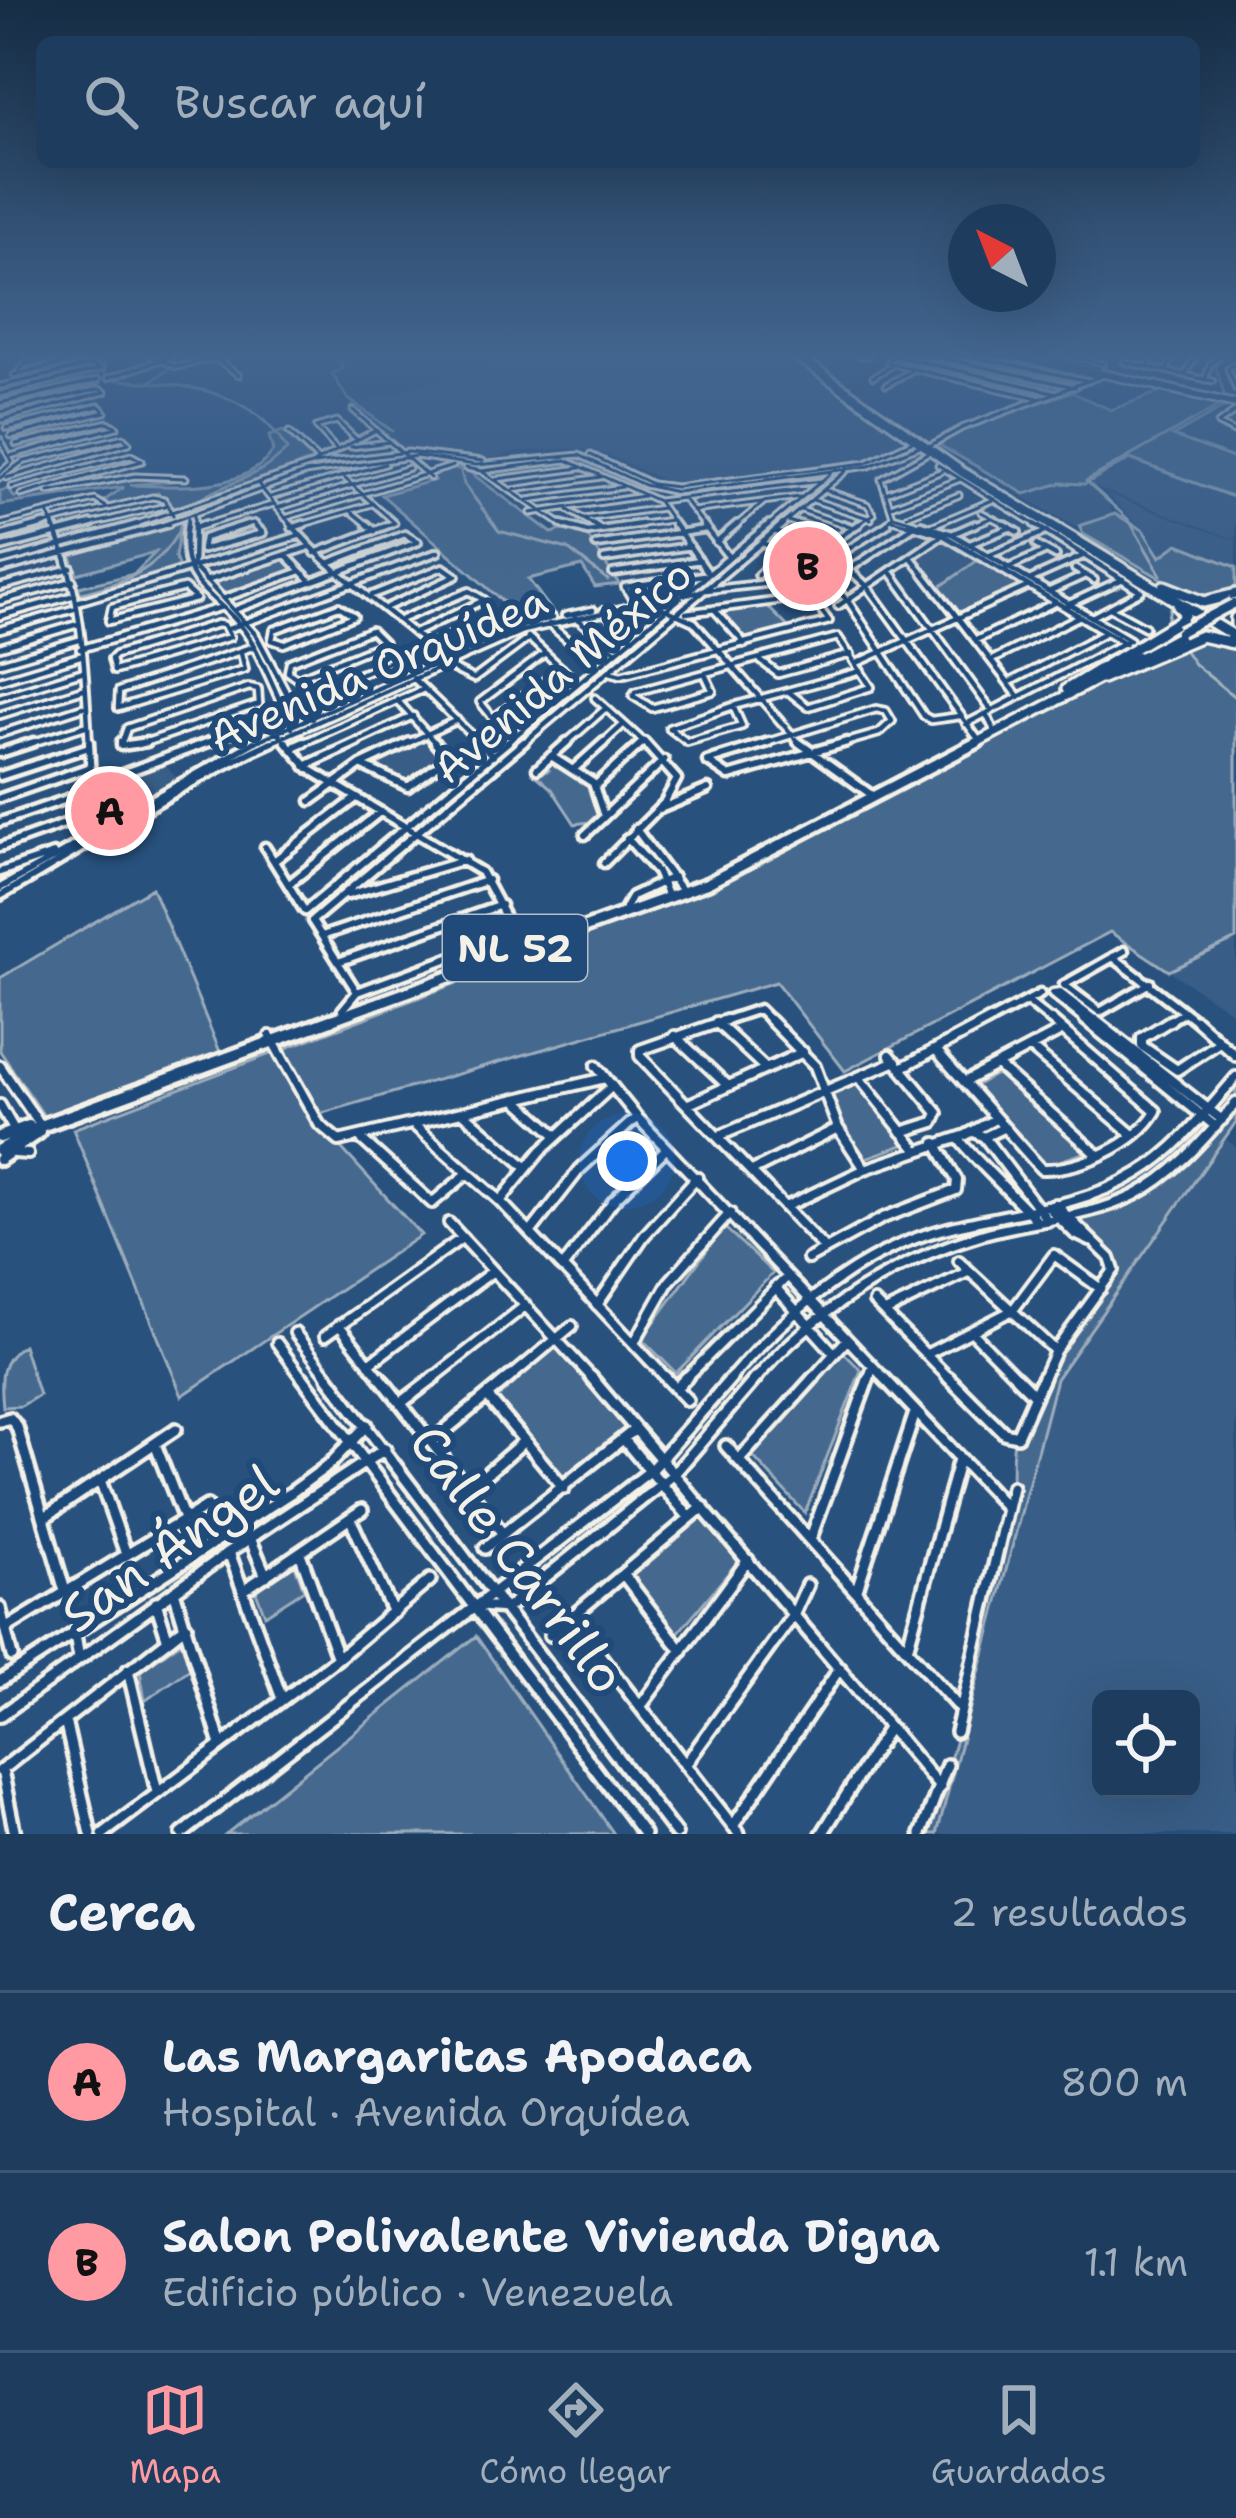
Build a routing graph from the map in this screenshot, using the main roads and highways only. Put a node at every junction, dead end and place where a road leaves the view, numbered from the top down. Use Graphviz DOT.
graph roads {
  1 [pos="914,442"];
  2 [pos="914,442"];
  3 [pos="920,446"];
  4 [pos="1156,585"];
  5 [pos="1235,603"];
  6 [pos="1236,631"];
  7 [pos="1182,633"];
  8 [pos="1095,681"];
  9 [pos="1067,689"];
  10 [pos="987,733"];
  11 [pos="871,795"];
  12 [pos="666,892"];
  13 [pos="522,949"];
  14 [pos="272,1039"];
  15 [pos="0,1145"];
  1 -- 3 [label="highway"];
  2 -- 3 [label="highway"];
  3 -- 4 [label="highway"];
  4 -- 5 [label="highway"];
  4 -- 6 [label="highway"];
  4 -- 9 [label="highway"];
  5 -- 7 [label="main road, bridge"];
  6 -- 8 [label="highway"];
  7 -- 8 [label="main road"];
  7 -- 9 [label="main road"];
  8 -- 10 [label="main road"];
  9 -- 10 [label="main road, NL 52"];
  10 -- 11 [label="main road, NL 52"];
  11 -- 12 [label="main road, NL 52"];
  11 -- 12 [label="main road"];
  12 -- 13 [label="main road, NL 52"];
  12 -- 13 [label="main road"];
  13 -- 14 [label="main road"];
  13 -- 14 [label="main road, NL 52"];
  14 -- 15 [label="main road"];
}
